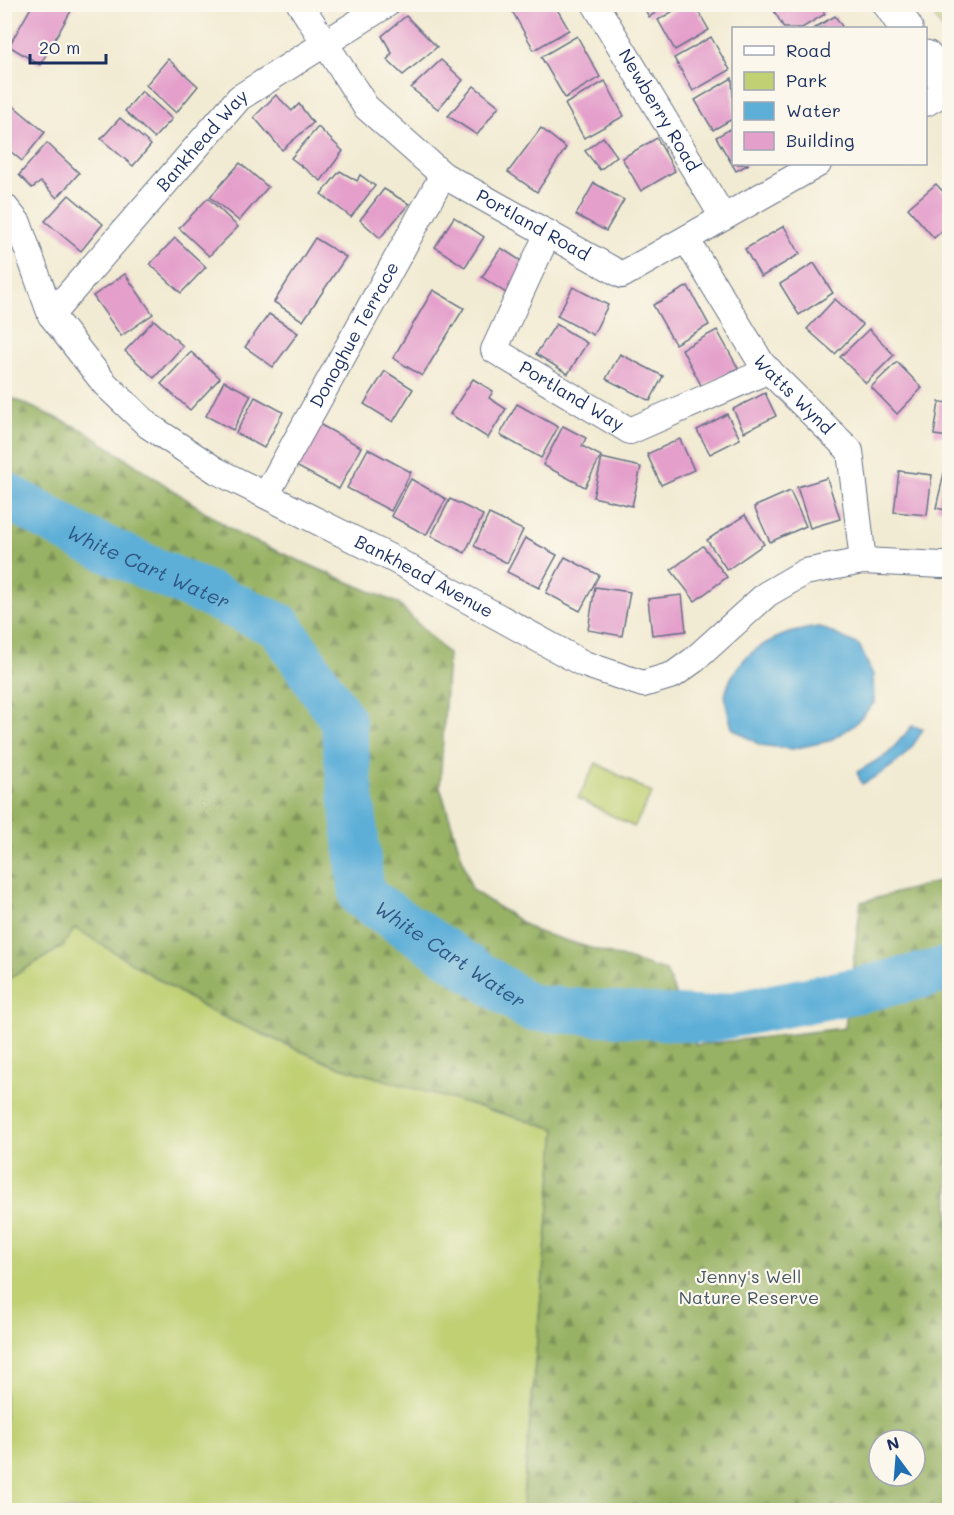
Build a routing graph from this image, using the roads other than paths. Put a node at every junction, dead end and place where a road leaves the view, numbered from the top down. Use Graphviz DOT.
graph roads {
  1 [pos="300,4"];
  2 [pos="387,4"];
  3 [pos="596,4"];
  4 [pos="890,4"];
  5 [pos="905,27"];
  6 [pos="323,43"];
  7 [pos="927,58"];
  8 [pos="950,89"];
  9 [pos="927,102"];
  10 [pos="816,165"];
  11 [pos="443,175"];
  12 [pos="4,206"];
  13 [pos="723,217"];
  14 [pos="548,233"];
  15 [pos="686,239"];
  16 [pos="51,315"];
  17 [pos="769,370"];
  18 [pos="266,495"];
  19 [pos="863,561"];
  20 [pos="942,565"];
  1 -- 6 [label="street, Portland Road"];
  2 -- 6 [label="street, Bankhead Way"];
  3 -- 13 [label="street, Newberry Road"];
  4 -- 5 [label="street"];
  6 -- 11 [label="street, Portland Road"];
  6 -- 16 [label="street, Bankhead Way"];
  7 -- 8 [label="street"];
  8 -- 9 [label="street"];
  10 -- 13 [label="street, Portland Road"];
  11 -- 14 [label="street, Portland Road"];
  11 -- 18 [label="street, Donoghue Terrace"];
  12 -- 16 [label="street, Bankhead Avenue"];
  13 -- 15 [label="street, Portland Road"];
  14 -- 15 [label="street, Portland Road"];
  14 -- 17 [label="street, Portland Way"];
  15 -- 17 [label="street, Watts Wynd"];
  16 -- 18 [label="street, Bankhead Avenue"];
  17 -- 19 [label="street, Watts Wynd"];
  18 -- 19 [label="street, Bankhead Avenue"];
  19 -- 20 [label="street, Bankhead Avenue"];
}
